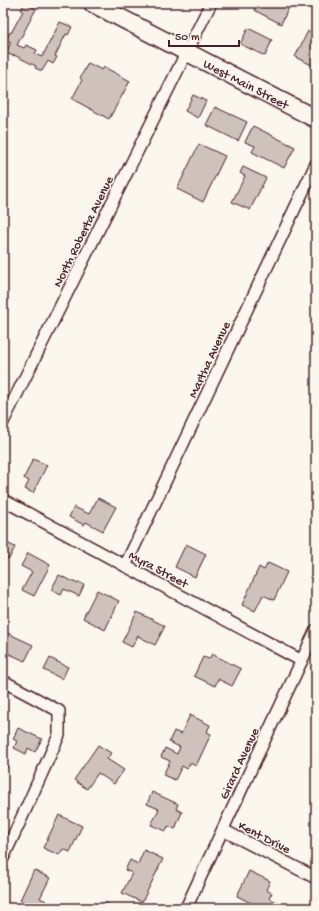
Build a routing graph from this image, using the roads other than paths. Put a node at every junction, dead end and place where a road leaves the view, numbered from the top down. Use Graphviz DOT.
graph roads {
  1 [pos="211,3"];
  2 [pos="99,5"];
  3 [pos="186,52"];
  4 [pos="316,120"];
  5 [pos="316,164"];
  6 [pos="3,422"];
  7 [pos="3,500"];
  8 [pos="125,566"];
  9 [pos="316,630"];
  10 [pos="302,661"];
  11 [pos="3,681"];
  12 [pos="223,830"];
  13 [pos="3,858"];
  14 [pos="316,878"];
  15 [pos="186,908"];
  1 -- 3 [label="street, North Roberta Avenue"];
  2 -- 3 [label="main road, West Main Street"];
  3 -- 4 [label="main road, West Main Street"];
  3 -- 6 [label="street, North Roberta Avenue"];
  5 -- 8 [label="street, Martha Avenue"];
  7 -- 8 [label="street, Myra Street"];
  8 -- 10 [label="street, Myra Street"];
  9 -- 10 [label="street, Girard Avenue"];
  10 -- 12 [label="street, Girard Avenue"];
  11 -- 13 [label="street"];
  12 -- 14 [label="street, Kent Drive"];
  12 -- 15 [label="street, Girard Avenue"];
}
